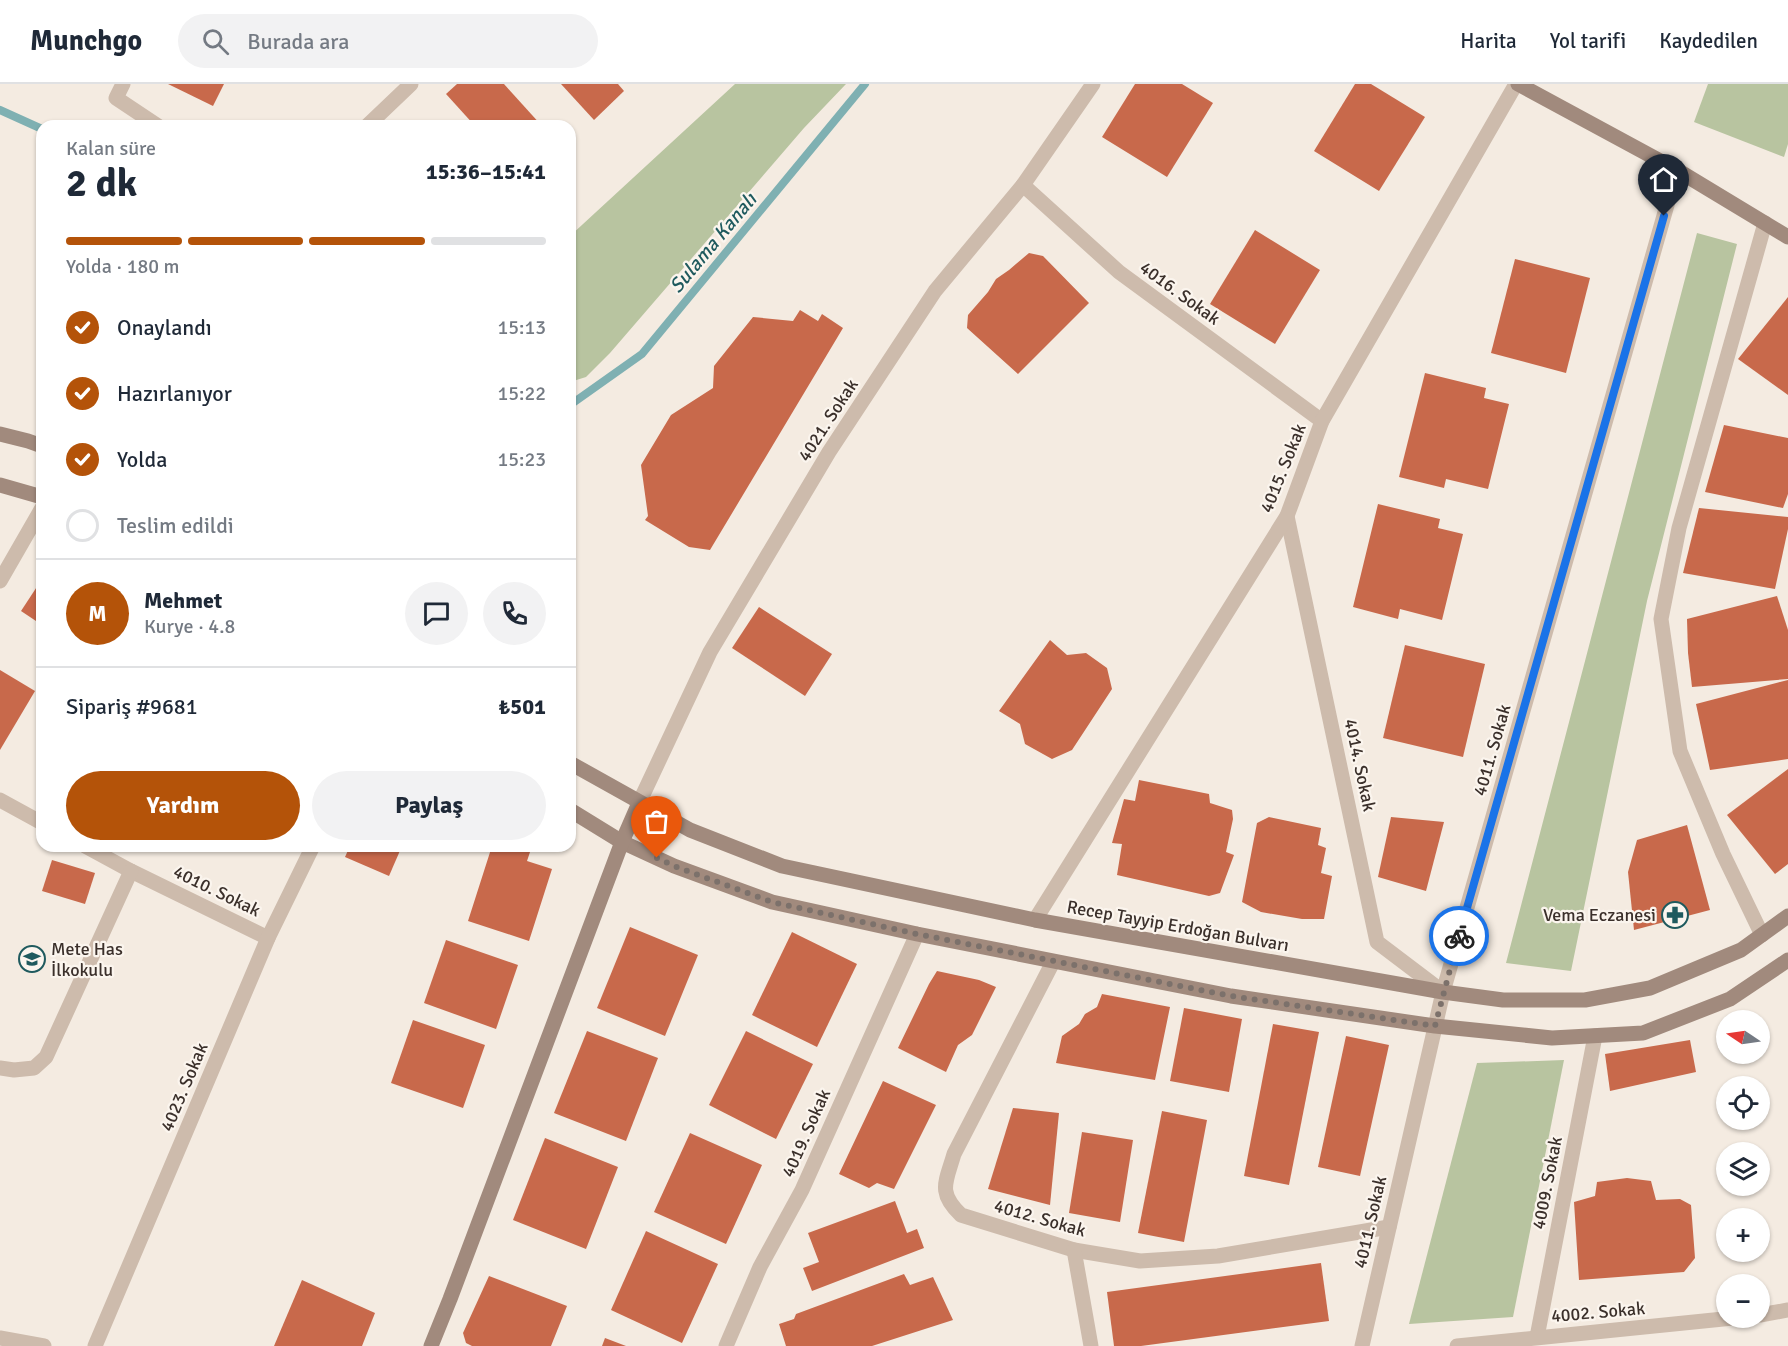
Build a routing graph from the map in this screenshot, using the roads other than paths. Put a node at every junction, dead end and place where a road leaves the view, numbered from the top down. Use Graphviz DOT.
graph roads {
  1 [pos="123,84"];
  2 [pos="411,84"];
  3 [pos="1093,84"];
  4 [pos="1517,84"];
  5 [pos="149,120"];
  6 [pos="373,120"];
  7 [pos="1677,170"];
  8 [pos="1023,185"];
  9 [pos="1765,223"];
  10 [pos="1788,237"];
  11 [pos="1322,421"];
  12 [pos="0,435"];
  13 [pos="36,444"];
  14 [pos="0,485"];
  15 [pos="36,495"];
  16 [pos="1287,516"];
  17 [pos="36,518"];
  18 [pos="0,580"];
  19 [pos="576,766"];
  20 [pos="0,800"];
  21 [pos="639,803"];
  22 [pos="576,814"];
  23 [pos="36,820"];
  24 [pos="622,842"];
  25 [pos="96,852"];
  26 [pos="310,852"];
  27 [pos="132,871"];
  28 [pos="1788,916"];
  29 [pos="1035,920"];
  30 [pos="917,934"];
  31 [pos="1762,935"];
  32 [pos="268,938"];
  33 [pos="1788,960"];
  34 [pos="1053,962"];
  35 [pos="1443,992"];
  36 [pos="1435,1026"];
  37 [pos="1595,1036"];
  38 [pos="0,1068"];
  39 [pos="1389,1227"];
  40 [pos="1074,1250"];
  41 [pos="1788,1310"];
  42 [pos="1770,1313"];
  43 [pos="1716,1321"];
  44 [pos="1537,1337"];
  45 [pos="0,1338"];
  46 [pos="1563,1341"];
  47 [pos="44,1346"];
  48 [pos="95,1346"];
  49 [pos="431,1346"];
  50 [pos="726,1346"];
  51 [pos="1091,1346"];
  52 [pos="1362,1346"];
  53 [pos="1457,1346"];
  1 -- 5 [label="street"];
  2 -- 6 [label="street"];
  3 -- 8 [label="street, 4021. Sokak"];
  4 -- 7 [label="main road"];
  4 -- 11 [label="street, 4015. Sokak"];
  7 -- 9 [label="main road"];
  7 -- 35 [label="street, 4011. Sokak"];
  8 -- 11 [label="street, 4016. Sokak"];
  8 -- 21 [label="street, 4021. Sokak"];
  9 -- 10 [label="main road"];
  9 -- 31 [label="street"];
  11 -- 16 [label="street, 4015. Sokak"];
  12 -- 13 [label="main road"];
  14 -- 15 [label="main road"];
  16 -- 29 [label="street, 4015. Sokak"];
  16 -- 35 [label="street, 4014. Sokak"];
  17 -- 18 [label="street"];
  19 -- 21 [label="main road, Recep Tayyip Erdoğan Bulvarı"];
  20 -- 23 [label="street"];
  21 -- 24 [label="main road"];
  21 -- 29 [label="main road, Recep Tayyip Erdoğan Bulvarı"];
  22 -- 24 [label="main road"];
  24 -- 30 [label="main road"];
  24 -- 49 [label="main road"];
  25 -- 27 [label="street, 4010. Sokak"];
  26 -- 32 [label="street, 4023. Sokak"];
  27 -- 32 [label="street, 4010. Sokak"];
  27 -- 38 [label="street"];
  28 -- 31 [label="main road, Recep Tayyip Erdoğan Bulvarı"];
  29 -- 35 [label="main road, Recep Tayyip Erdoğan Bulvarı"];
  30 -- 34 [label="main road"];
  30 -- 50 [label="street, 4019. Sokak"];
  31 -- 35 [label="main road, Recep Tayyip Erdoğan Bulvarı"];
  32 -- 48 [label="street, 4023. Sokak"];
  33 -- 37 [label="main road"];
  34 -- 36 [label="main road"];
  34 -- 40 [label="street, 4012. Sokak"];
  35 -- 36 [label="street, 4011. Sokak"];
  36 -- 37 [label="main road"];
  36 -- 39 [label="street, 4011. Sokak"];
  37 -- 44 [label="street, 4009. Sokak"];
  39 -- 40 [label="street, 4012. Sokak"];
  39 -- 52 [label="street, 4011. Sokak"];
  40 -- 51 [label="street"];
  41 -- 42 [label="street"];
  43 -- 46 [label="street, 4002. Sokak"];
  44 -- 46 [label="street, 4002. Sokak"];
  44 -- 53 [label="street, 4002. Sokak"];
  45 -- 47 [label="street"];
}
